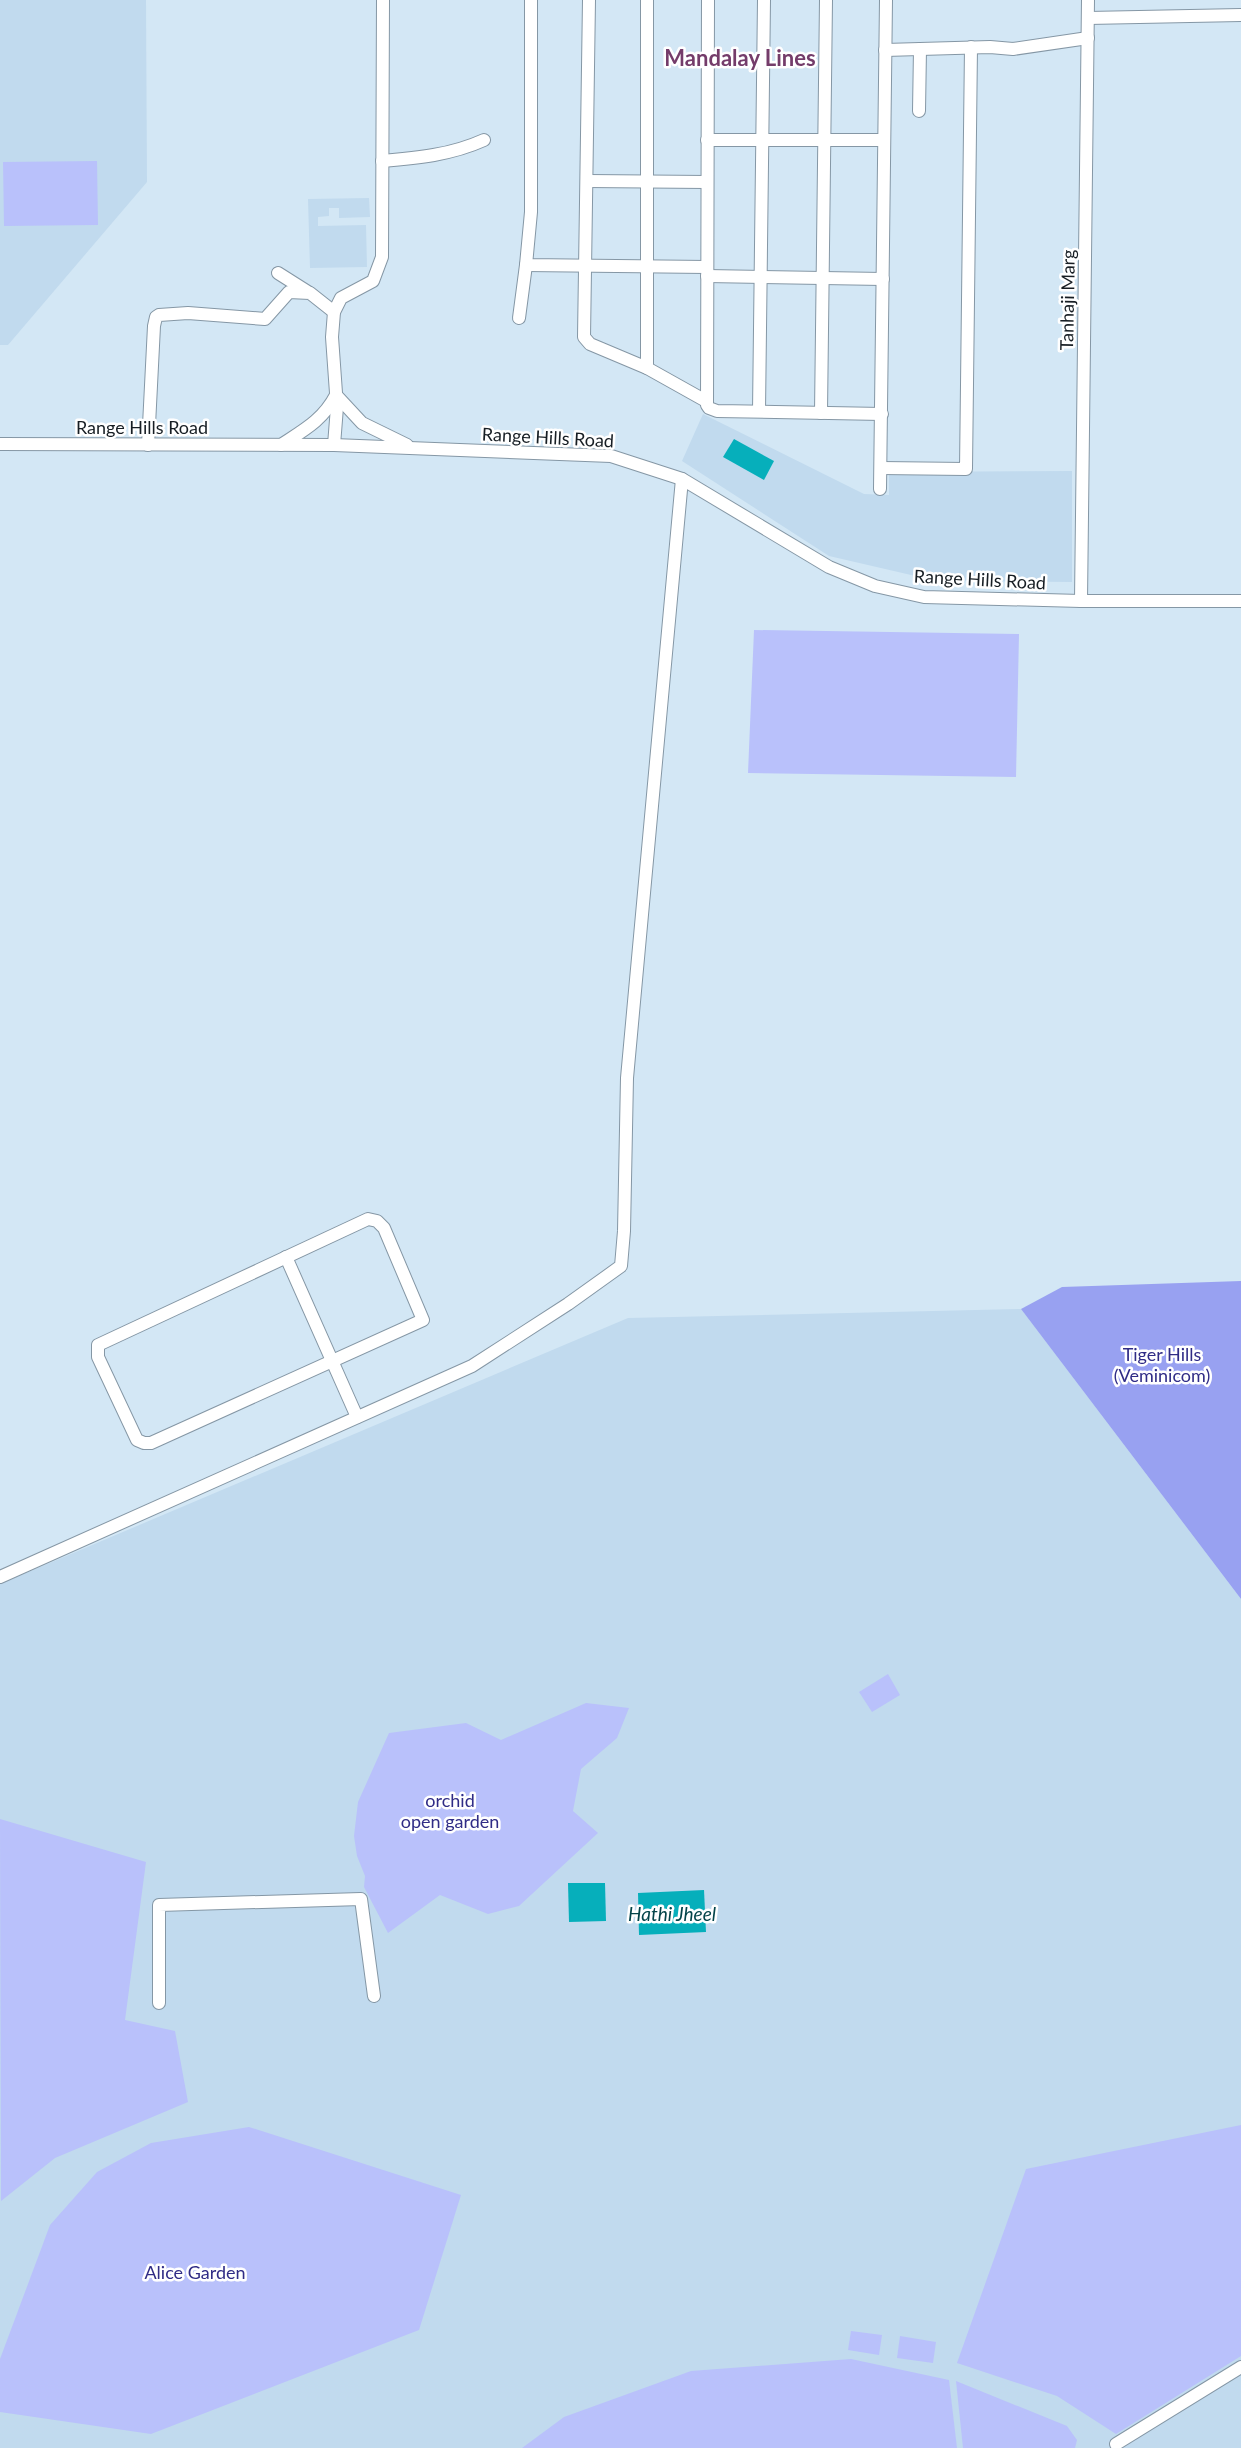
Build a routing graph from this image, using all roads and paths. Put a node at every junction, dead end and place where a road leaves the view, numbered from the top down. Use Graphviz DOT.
graph roads {
  1 [pos="383,0"];
  2 [pos="531,0"];
  3 [pos="589,0"];
  4 [pos="647,0"];
  5 [pos="708,0"];
  6 [pos="764,0"];
  7 [pos="826,0"];
  8 [pos="886,0"];
  9 [pos="1088,0"];
  10 [pos="1241,15"];
  11 [pos="1088,18"];
  12 [pos="1088,38"];
  13 [pos="971,47"];
  14 [pos="920,49"];
  15 [pos="885,50"];
  16 [pos="919,111"];
  17 [pos="484,140"];
  18 [pos="707,140"];
  19 [pos="762,140"];
  20 [pos="824,140"];
  21 [pos="884,140"];
  22 [pos="382,161"];
  23 [pos="587,181"];
  24 [pos="646,182"];
  25 [pos="707,182"];
  26 [pos="526,265"];
  27 [pos="584,265"];
  28 [pos="646,266"];
  29 [pos="707,272"];
  30 [pos="278,273"];
  31 [pos="761,277"];
  32 [pos="823,278"];
  33 [pos="883,279"];
  34 [pos="310,293"];
  35 [pos="334,312"];
  36 [pos="519,318"];
  37 [pos="647,368"];
  38 [pos="336,395"];
  39 [pos="706,401"];
  40 [pos="759,411"];
  41 [pos="821,413"];
  42 [pos="882,414"];
  43 [pos="0,444"];
  44 [pos="148,445"];
  45 [pos="281,445"];
  46 [pos="334,445"];
  47 [pos="414,448"];
  48 [pos="881,468"];
  49 [pos="682,478"];
  50 [pos="880,489"];
  51 [pos="1081,601"];
  52 [pos="1241,601"];
  53 [pos="286,1257"];
  54 [pos="332,1361"];
  55 [pos="357,1417"];
  56 [pos="0,1577"];
  57 [pos="374,1996"];
  58 [pos="158,2003"];
  59 [pos="1241,2368"];
  60 [pos="1120,2446"];
  1 -- 22 [label="street"];
  2 -- 26 [label="street"];
  3 -- 23 [label="street"];
  4 -- 24 [label="street"];
  5 -- 18 [label="street"];
  6 -- 19 [label="street"];
  7 -- 20 [label="street"];
  8 -- 15 [label="street"];
  9 -- 11 [label="street, Tanhaji Marg"];
  10 -- 11 [label="street"];
  11 -- 12 [label="street, Tanhaji Marg"];
  12 -- 13 [label="street"];
  12 -- 51 [label="street, Tanhaji Marg"];
  13 -- 14 [label="street"];
  13 -- 48 [label="street"];
  14 -- 15 [label="street"];
  14 -- 16 [label="street"];
  15 -- 21 [label="street"];
  17 -- 22 [label="street"];
  18 -- 19 [label="street"];
  18 -- 25 [label="street"];
  19 -- 20 [label="street"];
  19 -- 31 [label="street"];
  20 -- 21 [label="street"];
  20 -- 32 [label="street"];
  21 -- 33 [label="street"];
  22 -- 35 [label="street"];
  23 -- 24 [label="street"];
  23 -- 27 [label="street"];
  24 -- 25 [label="street"];
  24 -- 28 [label="street"];
  25 -- 29 [label="street"];
  26 -- 27 [label="street"];
  26 -- 36 [label="street"];
  27 -- 28 [label="street"];
  27 -- 37 [label="street"];
  28 -- 29 [label="street"];
  28 -- 37 [label="street"];
  29 -- 31 [label="street"];
  29 -- 39 [label="street"];
  30 -- 34 [label="street"];
  31 -- 32 [label="street"];
  31 -- 40 [label="street"];
  32 -- 33 [label="street"];
  32 -- 41 [label="street"];
  33 -- 42 [label="street"];
  34 -- 35 [label="street"];
  34 -- 44 [label="street"];
  35 -- 38 [label="street"];
  37 -- 39 [label="street"];
  38 -- 45 [label="street"];
  38 -- 46 [label="street"];
  38 -- 47 [label="street"];
  39 -- 40 [label="street"];
  40 -- 41 [label="street"];
  41 -- 42 [label="street"];
  42 -- 48 [label="street"];
  43 -- 44 [label="street, Range Hills Road"];
  44 -- 45 [label="street, Range Hills Road"];
  45 -- 46 [label="street, Range Hills Road"];
  46 -- 47 [label="street, Range Hills Road"];
  47 -- 49 [label="street, Range Hills Road"];
  48 -- 50 [label="street"];
  49 -- 51 [label="street, Range Hills Road"];
  49 -- 55 [label="street"];
  51 -- 52 [label="street, Range Hills Road"];
  53 -- 54 [label="street"];
  53 -- 54 [label="street"];
  53 -- 54 [label="street"];
  54 -- 55 [label="street"];
  55 -- 56 [label="street"];
  57 -- 58 [label="street"];
  59 -- 60 [label="street"];
}
